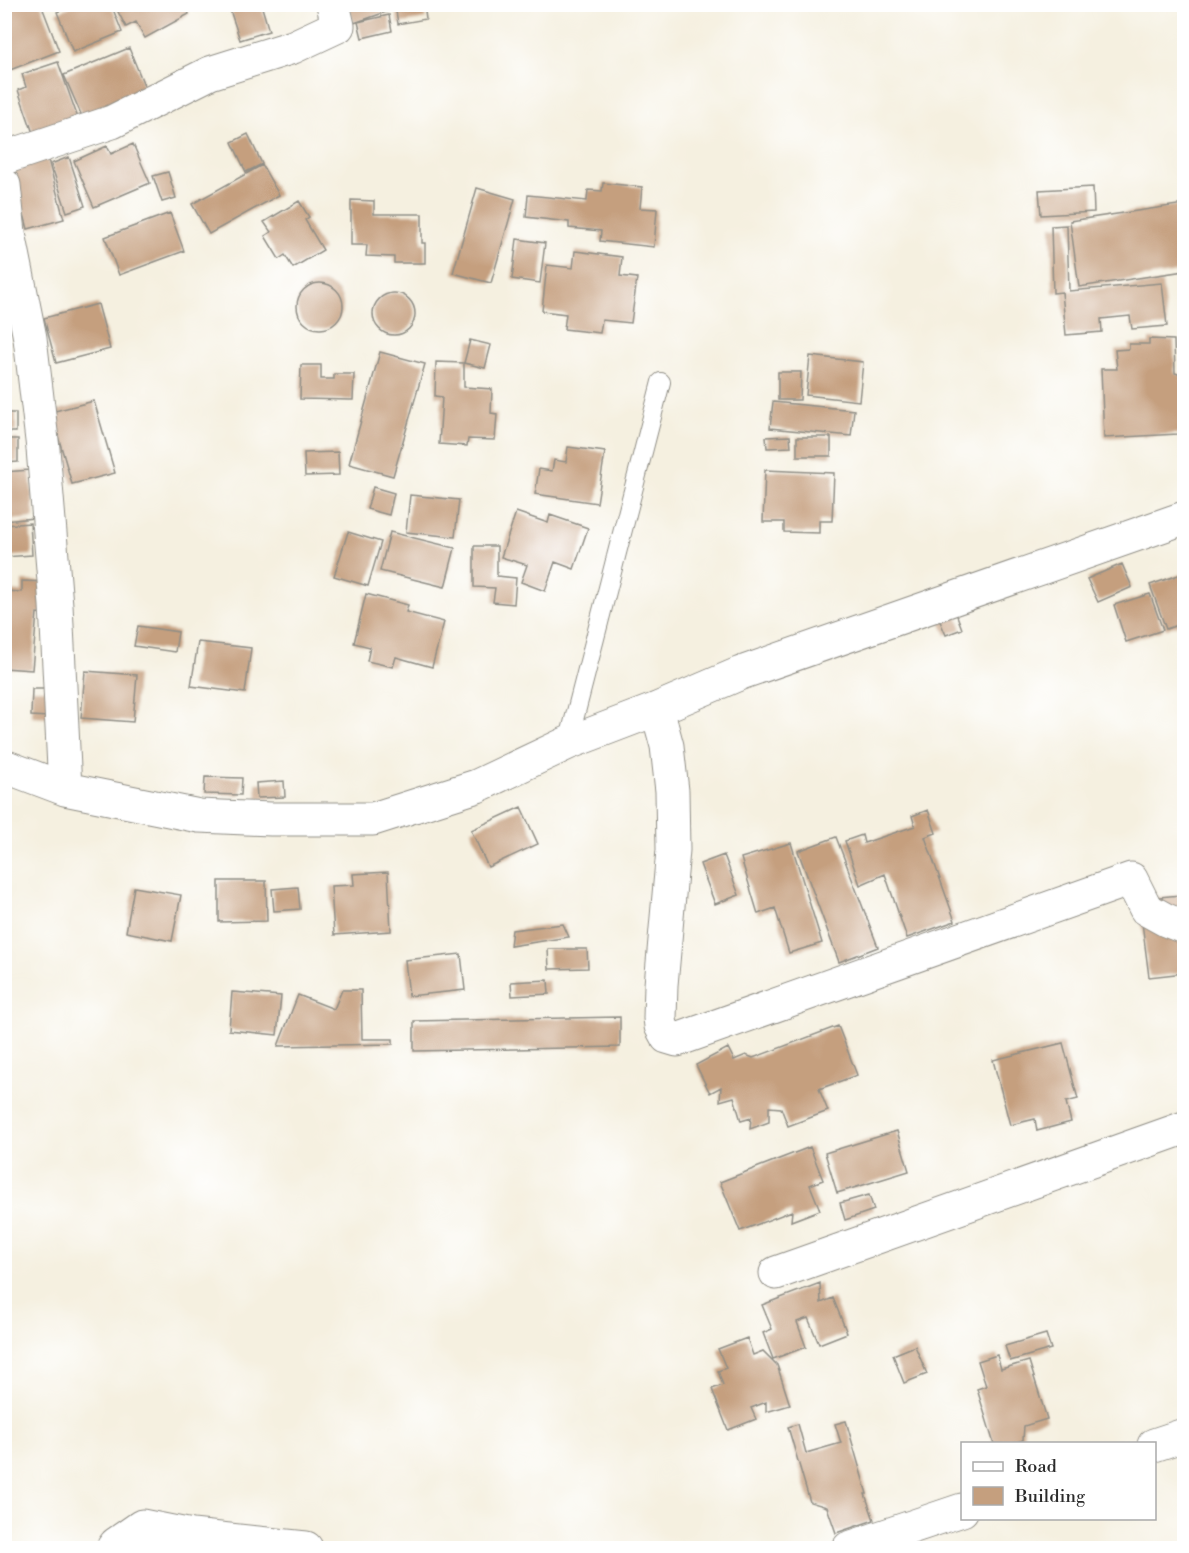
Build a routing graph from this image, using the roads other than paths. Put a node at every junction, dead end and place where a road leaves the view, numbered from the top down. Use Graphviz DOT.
graph roads {
  1 [pos="333,4"];
  2 [pos="4,158"];
  3 [pos="4,185"];
  4 [pos="661,382"];
  5 [pos="1185,518"];
  6 [pos="657,709"];
  7 [pos="568,743"];
  8 [pos="4,766"];
  9 [pos="65,789"];
  10 [pos="1185,927"];
  11 [pos="1185,1128"];
  12 [pos="776,1273"];
  13 [pos="1185,1435"];
  14 [pos="1156,1445"];
  15 [pos="961,1511"];
  16 [pos="113,1548"];
  17 [pos="306,1548"];
  18 [pos="849,1548"];
  1 -- 2 [label="street"];
  3 -- 9 [label="street"];
  4 -- 7 [label="lane"];
  5 -- 6 [label="street"];
  6 -- 7 [label="street"];
  6 -- 10 [label="street"];
  7 -- 9 [label="street"];
  8 -- 9 [label="street"];
  11 -- 12 [label="street"];
  13 -- 14 [label="street"];
  15 -- 18 [label="street"];
  16 -- 17 [label="street"];
}
